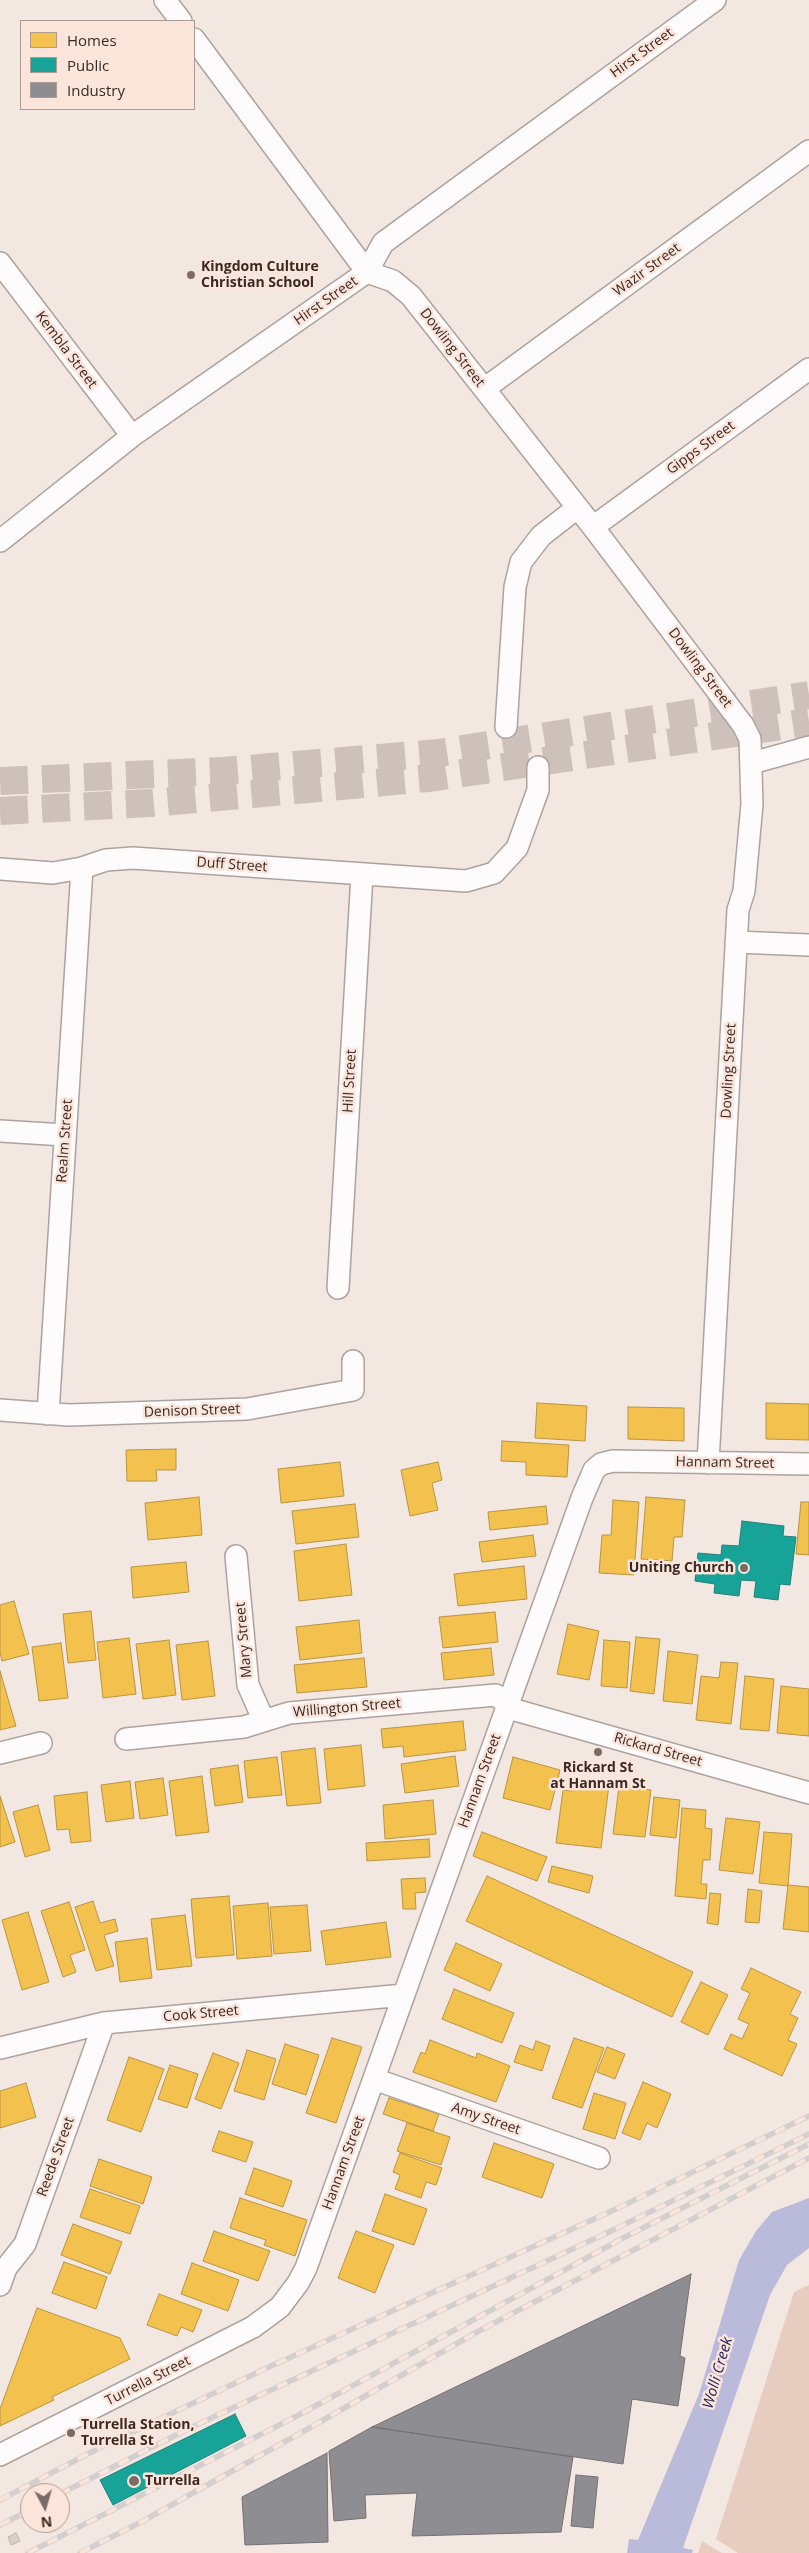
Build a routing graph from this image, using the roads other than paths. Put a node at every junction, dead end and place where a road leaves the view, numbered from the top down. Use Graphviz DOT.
graph roads {
  1 [pos="165,0"];
  2 [pos="715,0"];
  3 [pos="180,20"];
  4 [pos="195,39"];
  5 [pos="809,151"];
  6 [pos="0,263"];
  7 [pos="367,272"];
  8 [pos="809,369"];
  9 [pos="484,389"];
  10 [pos="132,436"];
  11 [pos="577,508"];
  12 [pos="593,526"];
  13 [pos="0,541"];
  14 [pos="506,727"];
  15 [pos="809,747"];
  16 [pos="752,763"];
  17 [pos="538,767"];
  18 [pos="82,868"];
  19 [pos="0,869"];
  20 [pos="362,874"];
  21 [pos="736,942"];
  22 [pos="809,945"];
  23 [pos="0,1131"];
  24 [pos="65,1135"];
  25 [pos="338,1288"];
  26 [pos="353,1361"];
  27 [pos="0,1410"];
  28 [pos="48,1414"];
  29 [pos="708,1463"];
  30 [pos="809,1464"];
  31 [pos="236,1556"];
  32 [pos="508,1704"];
  33 [pos="264,1721"];
  34 [pos="126,1739"];
  35 [pos="41,1743"];
  36 [pos="0,1753"];
  37 [pos="809,1793"];
  38 [pos="404,1995"];
  39 [pos="104,2023"];
  40 [pos="0,2048"];
  41 [pos="374,2079"];
  42 [pos="599,2158"];
  43 [pos="0,2286"];
  44 [pos="290,2296"];
  45 [pos="0,2454"];
  1 -- 3 [label="street"];
  2 -- 7 [label="street, Hirst Street"];
  4 -- 7 [label="street"];
  5 -- 9 [label="street, Wazir Street"];
  6 -- 10 [label="street, Kembla Street"];
  7 -- 9 [label="street, Dowling Street"];
  7 -- 10 [label="street, Hirst Street"];
  8 -- 12 [label="street, Gipps Street"];
  9 -- 11 [label="street, Dowling Street"];
  10 -- 13 [label="street, Hirst Street"];
  11 -- 12 [label="street, Dowling Street"];
  11 -- 14 [label="street"];
  12 -- 16 [label="street, Dowling Street"];
  15 -- 16 [label="street"];
  16 -- 21 [label="street, Dowling Street"];
  17 -- 20 [label="street, Duff Street"];
  18 -- 19 [label="street, Duff Street"];
  18 -- 20 [label="street, Duff Street"];
  18 -- 24 [label="street, Realm Street"];
  20 -- 25 [label="street, Hill Street"];
  21 -- 22 [label="street"];
  21 -- 29 [label="street, Dowling Street"];
  23 -- 24 [label="street"];
  24 -- 28 [label="street, Realm Street"];
  26 -- 28 [label="street, Denison Street"];
  27 -- 28 [label="street, Denison Street"];
  29 -- 30 [label="street, Hannam Street"];
  29 -- 32 [label="street, Hannam Street"];
  31 -- 33 [label="street, Mary Street"];
  32 -- 33 [label="street, Willington Street"];
  32 -- 37 [label="street, Rickard Street"];
  32 -- 38 [label="street, Hannam Street"];
  33 -- 34 [label="street, Willington Street"];
  35 -- 36 [label="street"];
  38 -- 39 [label="street, Cook Street"];
  38 -- 41 [label="street, Hannam Street"];
  39 -- 40 [label="street, Cook Street"];
  39 -- 43 [label="street, Reede Street"];
  41 -- 42 [label="street, Amy Street"];
  41 -- 44 [label="street, Hannam Street"];
  44 -- 45 [label="street, Turrella Street"];
}
